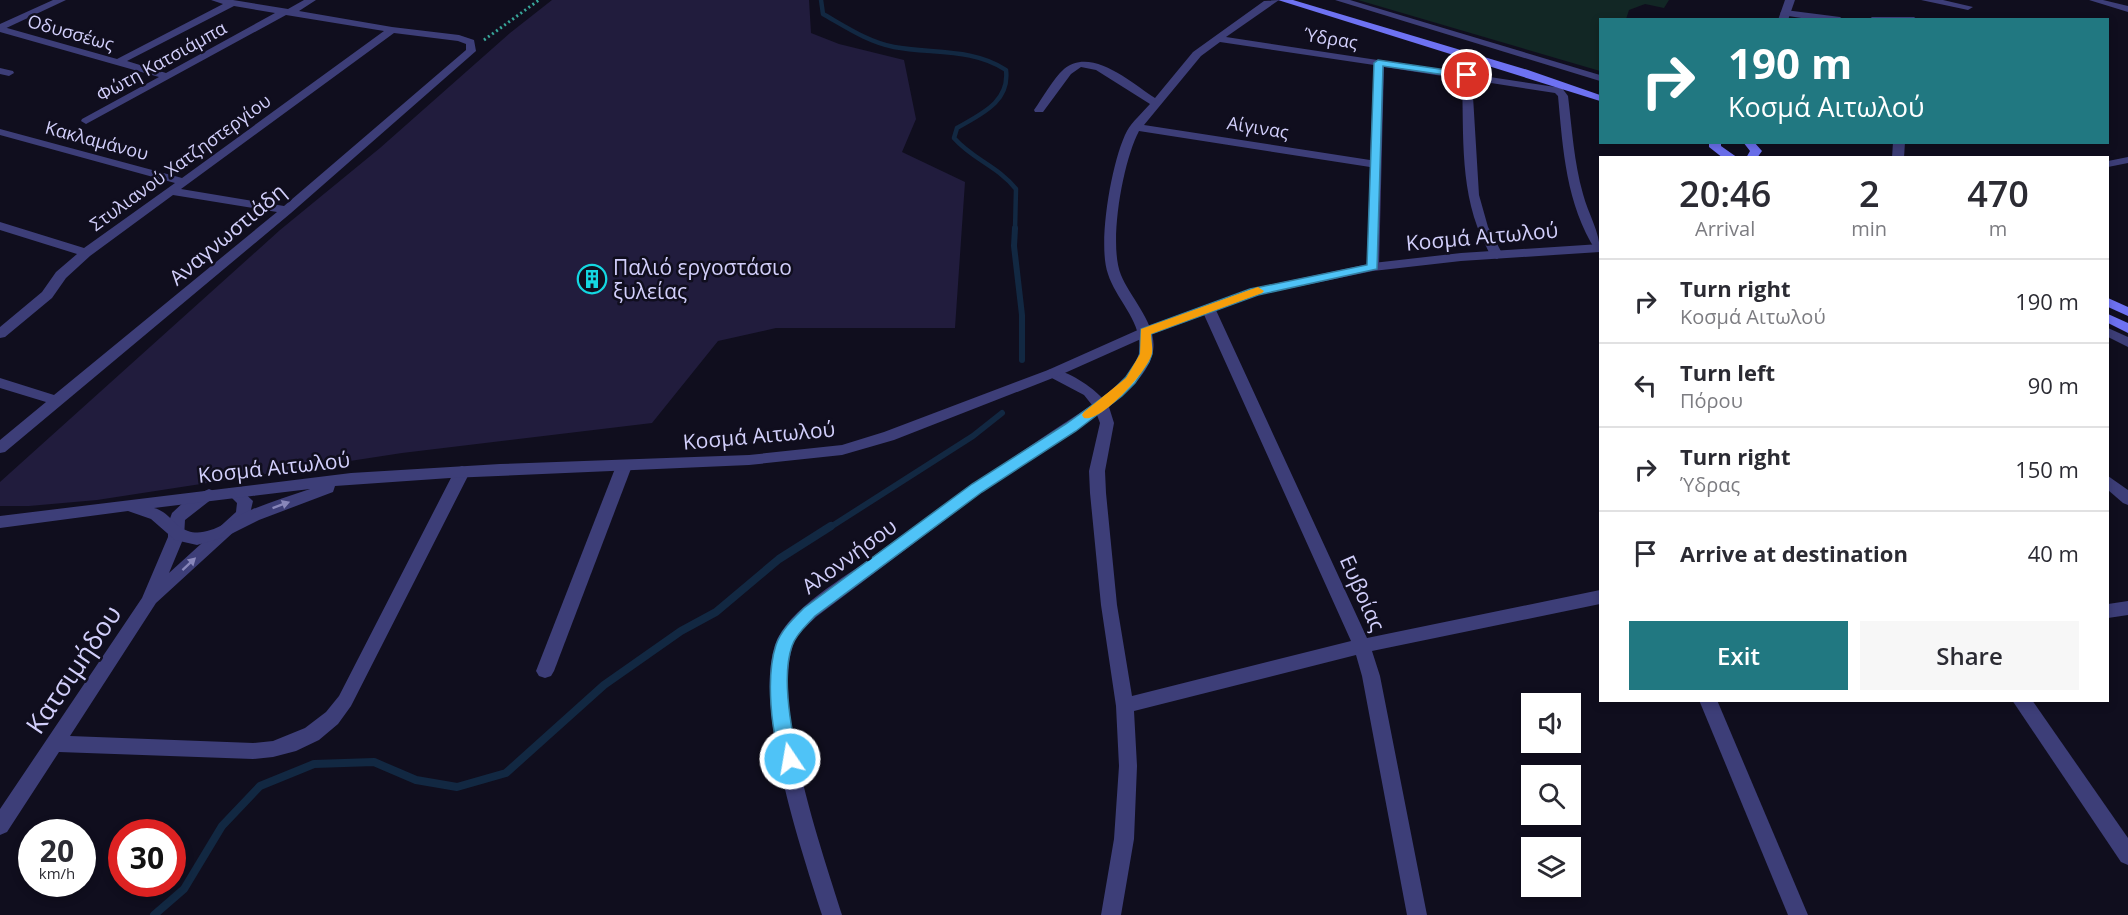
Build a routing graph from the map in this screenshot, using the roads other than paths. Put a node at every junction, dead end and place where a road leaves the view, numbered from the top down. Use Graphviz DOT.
graph roads {
  1 [pos="61,0"];
  2 [pos="216,0"];
  3 [pos="311,0"];
  4 [pos="1248,0"];
  5 [pos="1283,0"];
  6 [pos="1313,0"];
  7 [pos="1340,0"];
  8 [pos="1790,0"];
  9 [pos="1926,0"];
  10 [pos="2093,0"];
  11 [pos="1266,2"];
  12 [pos="232,3"];
  13 [pos="1968,7"];
  14 [pos="2128,9"];
  15 [pos="286,12"];
  16 [pos="1784,16"];
  17 [pos="1812,18"];
  18 [pos="0,28"];
  19 [pos="392,30"];
  20 [pos="1220,39"];
  21 [pos="118,62"];
  22 [pos="1378,63"];
  23 [pos="1467,75"];
  24 [pos="167,76"];
  25 [pos="1599,78"];
  26 [pos="1599,87"];
  27 [pos="1599,98"];
  28 [pos="1155,102"];
  29 [pos="1039,111"];
  30 [pos="86,121"];
  31 [pos="1135,127"];
  32 [pos="0,132"];
  33 [pos="1712,144"];
  34 [pos="1751,149"];
  35 [pos="1730,156"];
  36 [pos="1768,156"];
  37 [pos="2128,160"];
  38 [pos="1376,164"];
  39 [pos="2109,164"];
  40 [pos="184,182"];
  41 [pos="172,191"];
  42 [pos="287,210"];
  43 [pos="0,226"];
  44 [pos="1599,246"];
  45 [pos="1599,248"];
  46 [pos="86,253"];
  47 [pos="1497,255"];
  48 [pos="1373,267"];
  49 [pos="2109,302"];
  50 [pos="1208,308"];
  51 [pos="2128,312"];
  52 [pos="2109,319"];
  53 [pos="2128,329"];
  54 [pos="1145,332"];
  55 [pos="2109,333"];
  56 [pos="0,334"];
  57 [pos="2128,343"];
  58 [pos="1053,373"];
  59 [pos="0,383"];
  60 [pos="57,401"];
  61 [pos="1101,406"];
  62 [pos="0,448"];
  63 [pos="624,466"];
  64 [pos="462,471"];
  65 [pos="351,479"];
  66 [pos="2109,483"];
  67 [pos="234,492"];
  68 [pos="214,493"];
  69 [pos="2128,500"];
  70 [pos="113,507"];
  71 [pos="0,522"];
  72 [pos="229,528"];
  73 [pos="177,531"];
  74 [pos="1599,597"];
  75 [pos="149,601"];
  76 [pos="2128,608"];
  77 [pos="2109,610"];
  78 [pos="1362,646"];
  79 [pos="545,670"];
  80 [pos="1709,702"];
  81 [pos="2022,702"];
  82 [pos="1125,706"];
  83 [pos="54,744"];
  84 [pos="0,826"];
  85 [pos="2127,851"];
  86 [pos="832,915"];
  87 [pos="1112,915"];
  88 [pos="1417,915"];
  89 [pos="1797,915"];
  1 -- 18 [label="street"];
  2 -- 12 [label="street"];
  3 -- 15 [label="street, Φώτη Κατσιάμπα"];
  4 -- 11 [label="street"];
  5 -- 27 [label="main road"];
  6 -- 26 [label="main road"];
  7 -- 25 [label="street"];
  8 -- 16 [label="street"];
  9 -- 13 [label="street"];
  10 -- 14 [label="lane"];
  11 -- 20 [label="street"];
  12 -- 15 [label="street"];
  12 -- 21 [label="street"];
  15 -- 19 [label="street"];
  15 -- 24 [label="street, Φώτη Κατσιάμπα"];
  16 -- 17 [label="street"];
  18 -- 21 [label="street, Οδυσσέως"];
  19 -- 40 [label="street, Στυλιανού Χατζηστεργίου"];
  19 -- 42 [label="street, Αναγνωστιάδη"];
  20 -- 22 [label="street, Ύδρας"];
  20 -- 28 [label="street"];
  21 -- 24 [label="street, Οδυσσέως"];
  22 -- 23 [label="street, Ύδρας"];
  22 -- 38 [label="street"];
  23 -- 44 [label="street, Ύδρας"];
  23 -- 47 [label="street"];
  24 -- 30 [label="street, Φώτη Κατσιάμπα"];
  28 -- 29 [label="street"];
  28 -- 31 [label="street"];
  31 -- 38 [label="street, Αίγινας"];
  31 -- 54 [label="street"];
  32 -- 40 [label="street, Κακλαμάνου"];
  33 -- 35 [label="main road"];
  34 -- 36 [label="main road"];
  37 -- 39 [label="street"];
  38 -- 48 [label="street"];
  40 -- 41 [label="street, Στυλιανού Χατζηστεργίου"];
  41 -- 42 [label="street"];
  41 -- 46 [label="street, Στυλιανού Χατζηστεργίου"];
  42 -- 60 [label="street, Αναγνωστιάδη"];
  43 -- 46 [label="street"];
  45 -- 47 [label="street, Κοσμά Αιτωλού"];
  46 -- 56 [label="street, Στυλιανού Χατζηστεργίου"];
  47 -- 48 [label="street, Κοσμά Αιτωλού"];
  48 -- 50 [label="street, Κοσμά Αιτωλού"];
  49 -- 51 [label="main road"];
  50 -- 54 [label="street, Κοσμά Αιτωλού"];
  50 -- 78 [label="street, Ευβοίας"];
  52 -- 53 [label="main road"];
  54 -- 58 [label="street, Κοσμά Αιτωλού"];
  54 -- 61 [label="street, Αλοννήσου"];
  55 -- 57 [label="street"];
  58 -- 61 [label="street"];
  58 -- 63 [label="street, Κοσμά Αιτωλού"];
  59 -- 60 [label="street"];
  60 -- 62 [label="street, Αναγνωστιάδη"];
  61 -- 82 [label="street"];
  61 -- 86 [label="street, Αλοννήσου"];
  63 -- 64 [label="street, Κοσμά Αιτωλού"];
  63 -- 79 [label="street"];
  64 -- 65 [label="street, Κοσμά Αιτωλού"];
  64 -- 83 [label="street"];
  65 -- 67 [label="street, Κοσμά Αιτωλού"];
  72 -- 65 [label="street, one-way"];
  66 -- 69 [label="street"];
  67 -- 68 [label="street, Κοσμά Αιτωλού"];
  67 -- 72 [label="street"];
  68 -- 70 [label="street, Κοσμά Αιτωλού"];
  68 -- 73 [label="street"];
  70 -- 71 [label="street, Κοσμά Αιτωλού"];
  70 -- 73 [label="street"];
  72 -- 73 [label="street"];
  75 -- 72 [label="street, one-way"];
  73 -- 75 [label="street"];
  74 -- 78 [label="street"];
  75 -- 83 [label="street, Κατσιμήδου"];
  76 -- 77 [label="street"];
  78 -- 82 [label="street"];
  78 -- 88 [label="street, Ευβοίας"];
  80 -- 89 [label="street"];
  81 -- 85 [label="street"];
  82 -- 87 [label="street"];
  83 -- 84 [label="street, Κατσιμήδου"];
}
